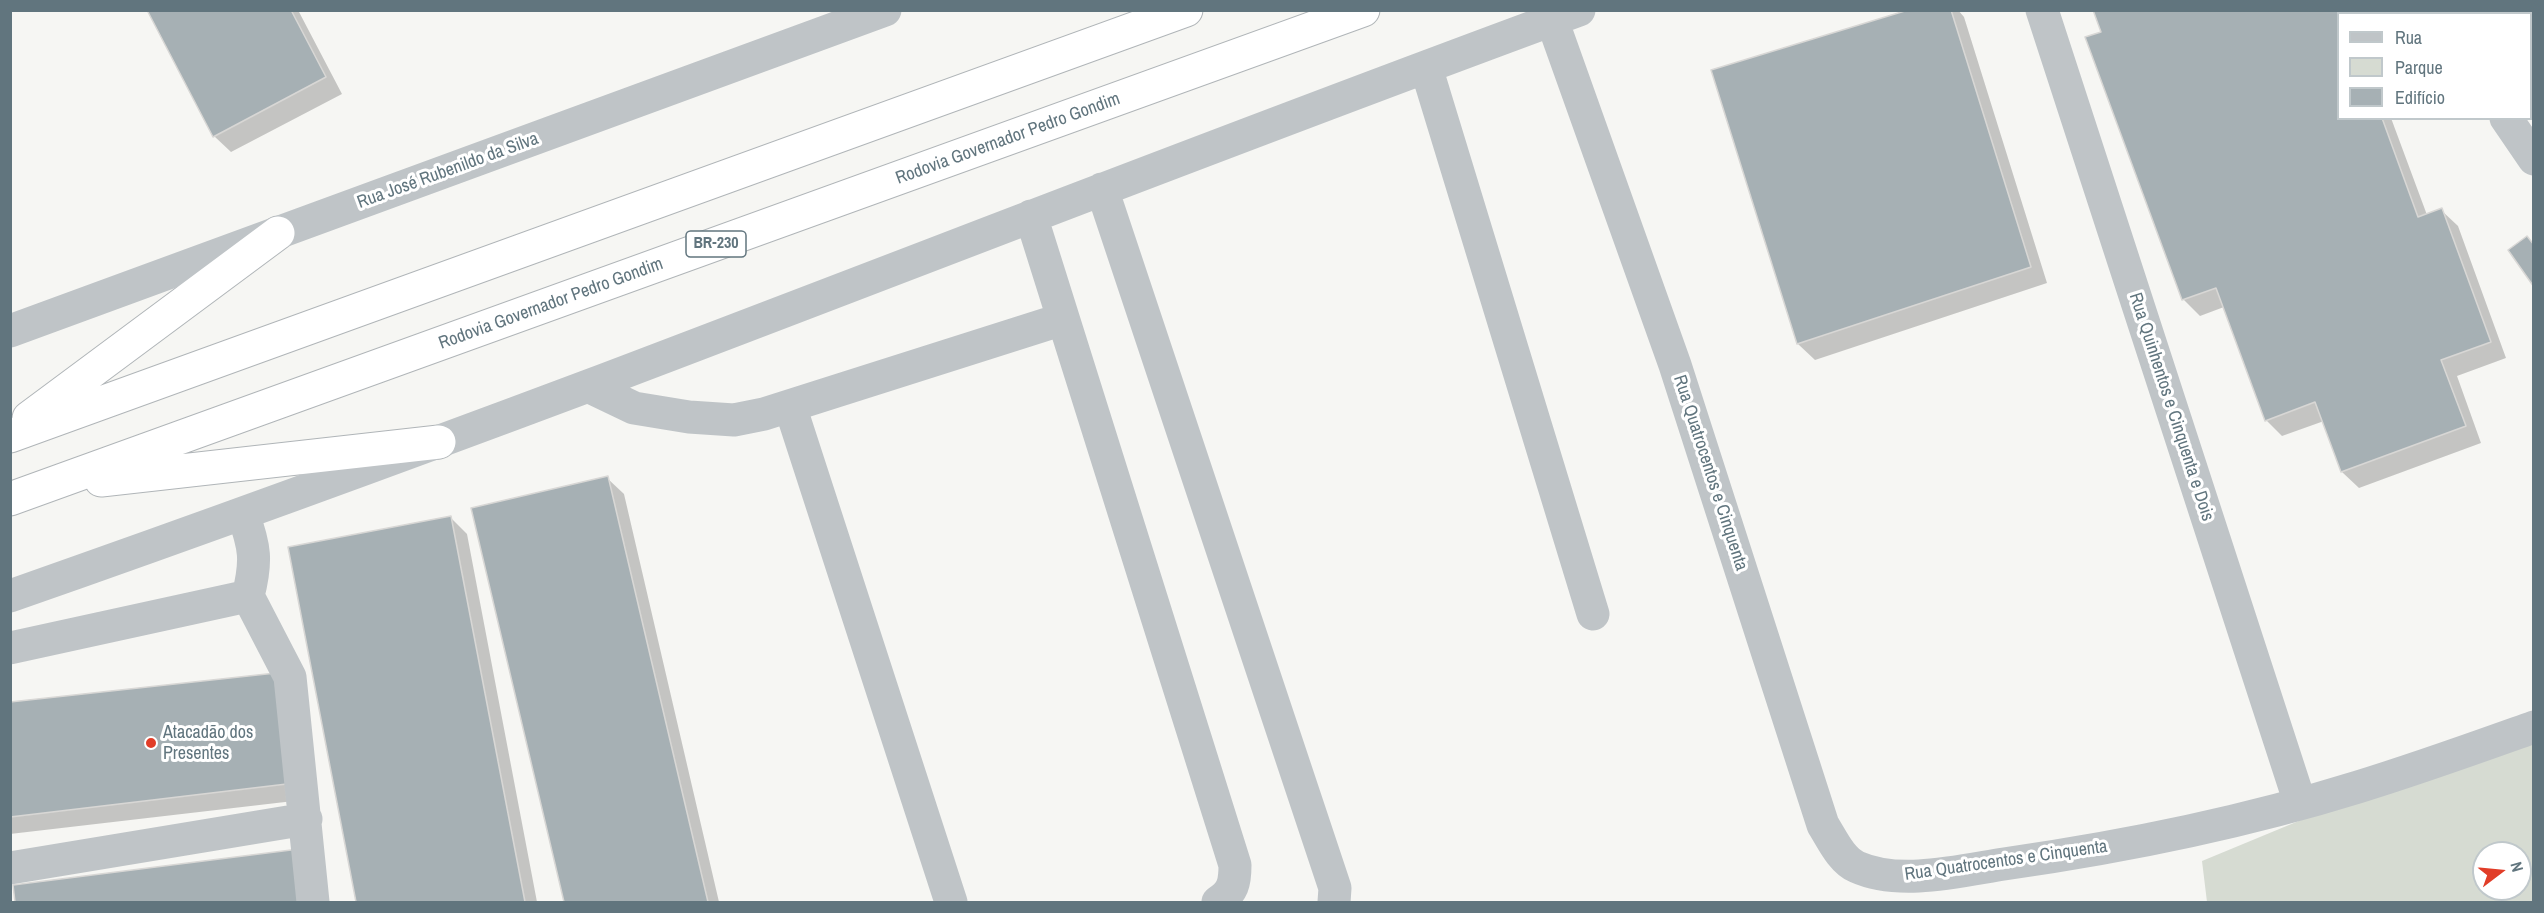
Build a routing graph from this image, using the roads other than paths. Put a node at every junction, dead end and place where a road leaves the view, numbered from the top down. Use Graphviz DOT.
graph roads {
  1 [pos="885,10"];
  2 [pos="1186,10"];
  3 [pos="1363,10"];
  4 [pos="2042,10"];
  5 [pos="1566,15"];
  6 [pos="1426,68"];
  7 [pos="2507,120"];
  8 [pos="2534,159"];
  9 [pos="1102,189"];
  10 [pos="1031,216"];
  11 [pos="278,233"];
  12 [pos="1064,320"];
  13 [pos="10,331"];
  14 [pos="588,386"];
  15 [pos="790,406"];
  16 [pos="10,431"];
  17 [pos="10,436"];
  18 [pos="439,442"];
  19 [pos="60,481"];
  20 [pos="10,499"];
  21 [pos="243,514"];
  22 [pos="10,596"];
  23 [pos="248,596"];
  24 [pos="1593,614"];
  25 [pos="10,648"];
  26 [pos="2534,727"];
  27 [pos="2300,803"];
  28 [pos="306,819"];
  29 [pos="10,868"];
  30 [pos="313,903"];
  31 [pos="951,903"];
  32 [pos="1218,903"];
  33 [pos="1334,903"];
  1 -- 11 [label="street, Rua José Rubenildo da Silva"];
  2 -- 17 [label="highway"];
  3 -- 19 [label="highway, Rodovia Governador Pedro Gondim / BR-230"];
  4 -- 27 [label="street, Rua Quinhentos e Cinquenta e Dois"];
  5 -- 6 [label="street"];
  5 -- 27 [label="street, Rua Quatrocentos e Cinquenta"];
  6 -- 9 [label="street"];
  6 -- 24 [label="street"];
  7 -- 8 [label="street"];
  9 -- 10 [label="street"];
  9 -- 33 [label="street"];
  10 -- 12 [label="street"];
  10 -- 14 [label="street"];
  11 -- 13 [label="street, Rua José Rubenildo da Silva"];
  11 -- 16 [label="highway"];
  12 -- 15 [label="street"];
  12 -- 32 [label="street"];
  14 -- 15 [label="street"];
  14 -- 18 [label="street"];
  15 -- 31 [label="street"];
  18 -- 19 [label="highway"];
  18 -- 21 [label="street"];
  19 -- 20 [label="highway, Rodovia Governador Pedro Gondim / BR-230"];
  21 -- 22 [label="street"];
  21 -- 23 [label="street"];
  23 -- 25 [label="street"];
  23 -- 28 [label="street"];
  26 -- 27 [label="street, Rua Quatrocentos e Cinquenta"];
  28 -- 29 [label="street"];
  28 -- 30 [label="street"];
}
